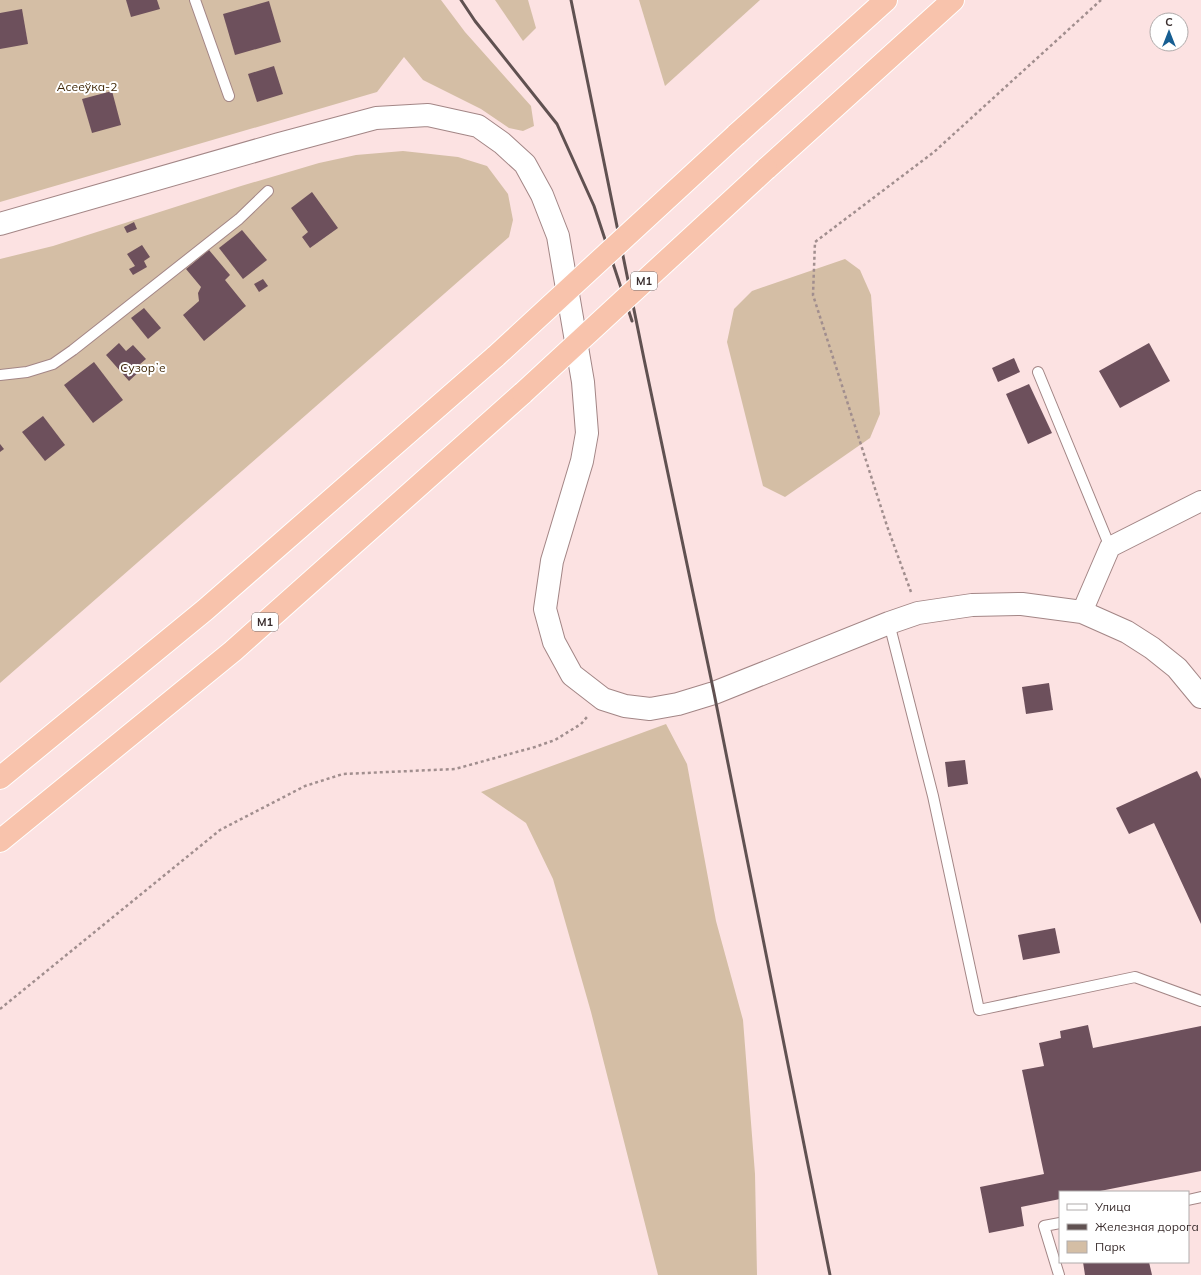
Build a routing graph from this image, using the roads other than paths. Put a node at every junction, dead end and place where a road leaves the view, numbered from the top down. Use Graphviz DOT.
graph roads {
  1 [pos="195,0"];
  2 [pos="886,0"];
  3 [pos="953,0"];
  4 [pos="229,96"];
  5 [pos="268,191"];
  6 [pos="0,224"];
  7 [pos="1038,372"];
  8 [pos="0,375"];
  9 [pos="1201,501"];
  10 [pos="1110,547"];
  11 [pos="1082,612"];
  12 [pos="889,623"];
  13 [pos="1201,697"];
  14 [pos="0,778"];
  15 [pos="0,841"];
  16 [pos="1201,1001"];
  17 [pos="1201,1197"];
  18 [pos="1189,1200"];
  19 [pos="1059,1223"];
  20 [pos="1058,1275"];
  1 -- 4 [label="lane"];
  2 -- 14 [label="highway, bridge"];
  3 -- 15 [label="highway, М1, bridge"];
  5 -- 8 [label="lane"];
  6 -- 12 [label="street"];
  7 -- 10 [label="lane"];
  9 -- 10 [label="street"];
  10 -- 11 [label="street"];
  11 -- 12 [label="street"];
  11 -- 13 [label="street"];
  12 -- 16 [label="lane"];
  17 -- 18 [label="lane"];
  19 -- 20 [label="lane"];
}
